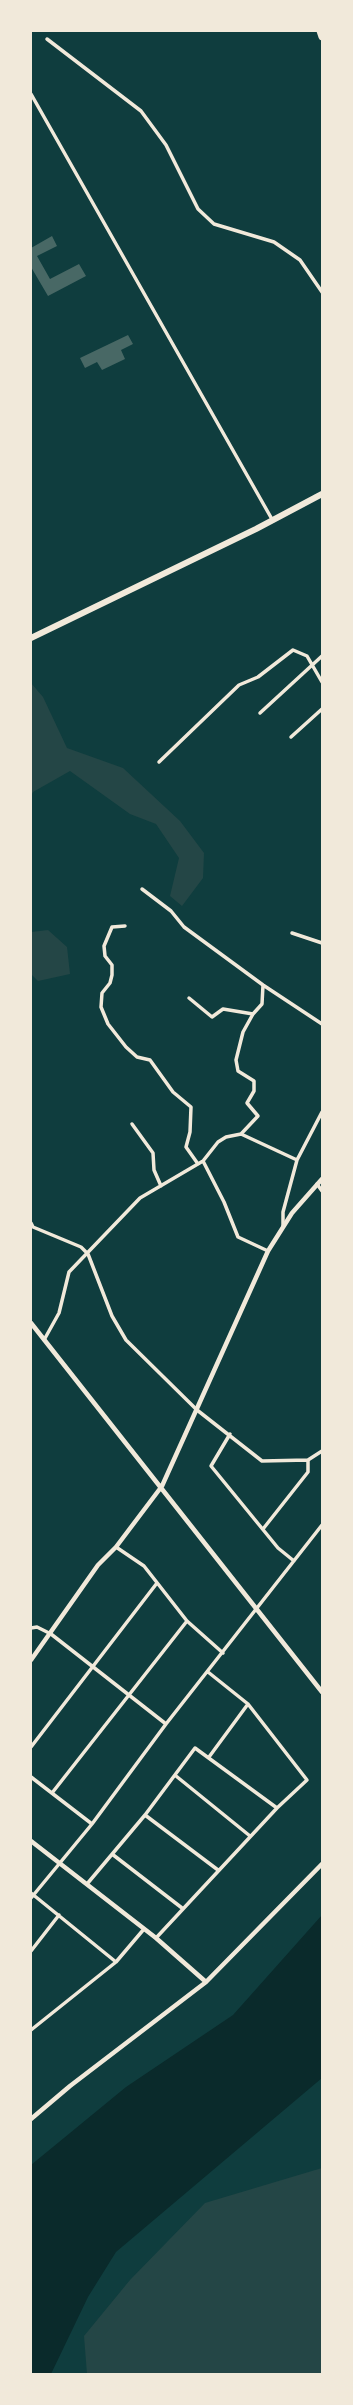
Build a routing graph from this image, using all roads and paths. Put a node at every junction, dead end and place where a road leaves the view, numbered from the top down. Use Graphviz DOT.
graph roads {
  1 [pos="320,31"];
  2 [pos="322,37"];
  3 [pos="47,39"];
  4 [pos="31,94"];
  5 [pos="322,292"];
  6 [pos="322,494"];
  7 [pos="273,521"];
  8 [pos="31,638"];
  9 [pos="322,656"];
  10 [pos="311,665"];
  11 [pos="322,682"];
  12 [pos="322,709"];
  13 [pos="260,713"];
  14 [pos="291,737"];
  15 [pos="159,762"];
  16 [pos="142,889"];
  17 [pos="125,926"];
  18 [pos="292,933"];
  19 [pos="322,943"];
  20 [pos="263,985"];
  21 [pos="189,998"];
  22 [pos="253,1014"];
  23 [pos="322,1024"];
  24 [pos="322,1112"];
  25 [pos="132,1124"];
  26 [pos="241,1134"];
  27 [pos="204,1160"];
  28 [pos="297,1160"];
  29 [pos="198,1164"];
  30 [pos="322,1179"];
  31 [pos="317,1184"];
  32 [pos="160,1186"];
  33 [pos="322,1191"];
  34 [pos="32,1226"];
  35 [pos="283,1226"];
  36 [pos="268,1251"];
  37 [pos="88,1254"];
  38 [pos="31,1323"];
  39 [pos="44,1340"];
  40 [pos="197,1410"];
  41 [pos="230,1434"];
  42 [pos="322,1451"];
  43 [pos="308,1460"];
  44 [pos="162,1486"];
  45 [pos="322,1525"];
  46 [pos="263,1529"];
  47 [pos="116,1547"];
  48 [pos="294,1561"];
  49 [pos="157,1583"];
  50 [pos="257,1609"];
  51 [pos="187,1621"];
  52 [pos="31,1628"];
  53 [pos="51,1634"];
  54 [pos="223,1653"];
  55 [pos="31,1660"];
  56 [pos="91,1667"];
  57 [pos="208,1672"];
  58 [pos="322,1692"];
  59 [pos="129,1696"];
  60 [pos="248,1704"];
  61 [pos="166,1724"];
  62 [pos="31,1747"];
  63 [pos="209,1757"];
  64 [pos="176,1776"];
  65 [pos="31,1777"];
  66 [pos="52,1793"];
  67 [pos="277,1808"];
  68 [pos="145,1815"];
  69 [pos="92,1824"];
  70 [pos="250,1836"];
  71 [pos="31,1841"];
  72 [pos="112,1854"];
  73 [pos="60,1864"];
  74 [pos="322,1864"];
  75 [pos="218,1870"];
  76 [pos="87,1884"];
  77 [pos="32,1895"];
  78 [pos="182,1908"];
  79 [pos="59,1915"];
  80 [pos="144,1929"];
  81 [pos="156,1938"];
  82 [pos="31,1951"];
  83 [pos="116,1962"];
  84 [pos="206,1982"];
  85 [pos="31,2030"];
  86 [pos="31,2119"];
  1 -- 2 [label="highway"];
  3 -- 5 [label="street"];
  4 -- 7 [label="street"];
  6 -- 7 [label="main road"];
  7 -- 8 [label="main road"];
  9 -- 10 [label="street"];
  10 -- 11 [label="street"];
  10 -- 13 [label="street"];
  10 -- 15 [label="street"];
  12 -- 14 [label="street"];
  16 -- 20 [label="street"];
  17 -- 29 [label="street"];
  18 -- 19 [label="street"];
  20 -- 22 [label="street"];
  20 -- 23 [label="street"];
  21 -- 22 [label="street"];
  22 -- 26 [label="street"];
  24 -- 28 [label="street"];
  25 -- 32 [label="street"];
  26 -- 27 [label="street"];
  26 -- 28 [label="street"];
  27 -- 29 [label="street"];
  27 -- 36 [label="street"];
  28 -- 35 [label="street"];
  29 -- 32 [label="street"];
  30 -- 31 [label="street"];
  31 -- 33 [label="street"];
  31 -- 35 [label="street"];
  32 -- 37 [label="street"];
  34 -- 37 [label="street"];
  35 -- 36 [label="street"];
  36 -- 40 [label="street"];
  37 -- 39 [label="street"];
  37 -- 40 [label="street"];
  38 -- 39 [label="street"];
  39 -- 44 [label="street"];
  40 -- 41 [label="street"];
  40 -- 44 [label="street"];
  41 -- 43 [label="street"];
  41 -- 46 [label="street"];
  42 -- 43 [label="street"];
  43 -- 46 [label="street"];
  44 -- 47 [label="street"];
  44 -- 50 [label="street"];
  45 -- 48 [label="street"];
  46 -- 48 [label="street"];
  47 -- 49 [label="street"];
  47 -- 53 [label="street"];
  48 -- 50 [label="street"];
  49 -- 51 [label="street"];
  49 -- 56 [label="street"];
  50 -- 54 [label="street"];
  50 -- 58 [label="street"];
  51 -- 54 [label="street"];
  51 -- 59 [label="street"];
  52 -- 53 [label="street"];
  53 -- 55 [label="street"];
  53 -- 56 [label="street"];
  54 -- 57 [label="street"];
  56 -- 59 [label="street"];
  56 -- 62 [label="street"];
  57 -- 60 [label="street"];
  57 -- 61 [label="street"];
  59 -- 61 [label="street"];
  59 -- 66 [label="street"];
  60 -- 63 [label="street"];
  60 -- 67 [label="street"];
  61 -- 69 [label="street"];
  63 -- 64 [label="street"];
  63 -- 67 [label="street"];
  64 -- 68 [label="street"];
  64 -- 70 [label="street"];
  65 -- 66 [label="street"];
  66 -- 69 [label="street"];
  67 -- 70 [label="street"];
  68 -- 72 [label="street"];
  68 -- 75 [label="street"];
  69 -- 73 [label="street"];
  70 -- 75 [label="street"];
  71 -- 73 [label="street"];
  72 -- 76 [label="street"];
  72 -- 78 [label="street"];
  73 -- 76 [label="street"];
  73 -- 77 [label="street"];
  74 -- 84 [label="street"];
  75 -- 78 [label="street"];
  76 -- 80 [label="street"];
  77 -- 79 [label="street"];
  78 -- 81 [label="street"];
  79 -- 82 [label="street"];
  79 -- 83 [label="street"];
  80 -- 81 [label="street"];
  80 -- 83 [label="street"];
  81 -- 84 [label="street"];
  83 -- 85 [label="street"];
  84 -- 86 [label="street"];
}
